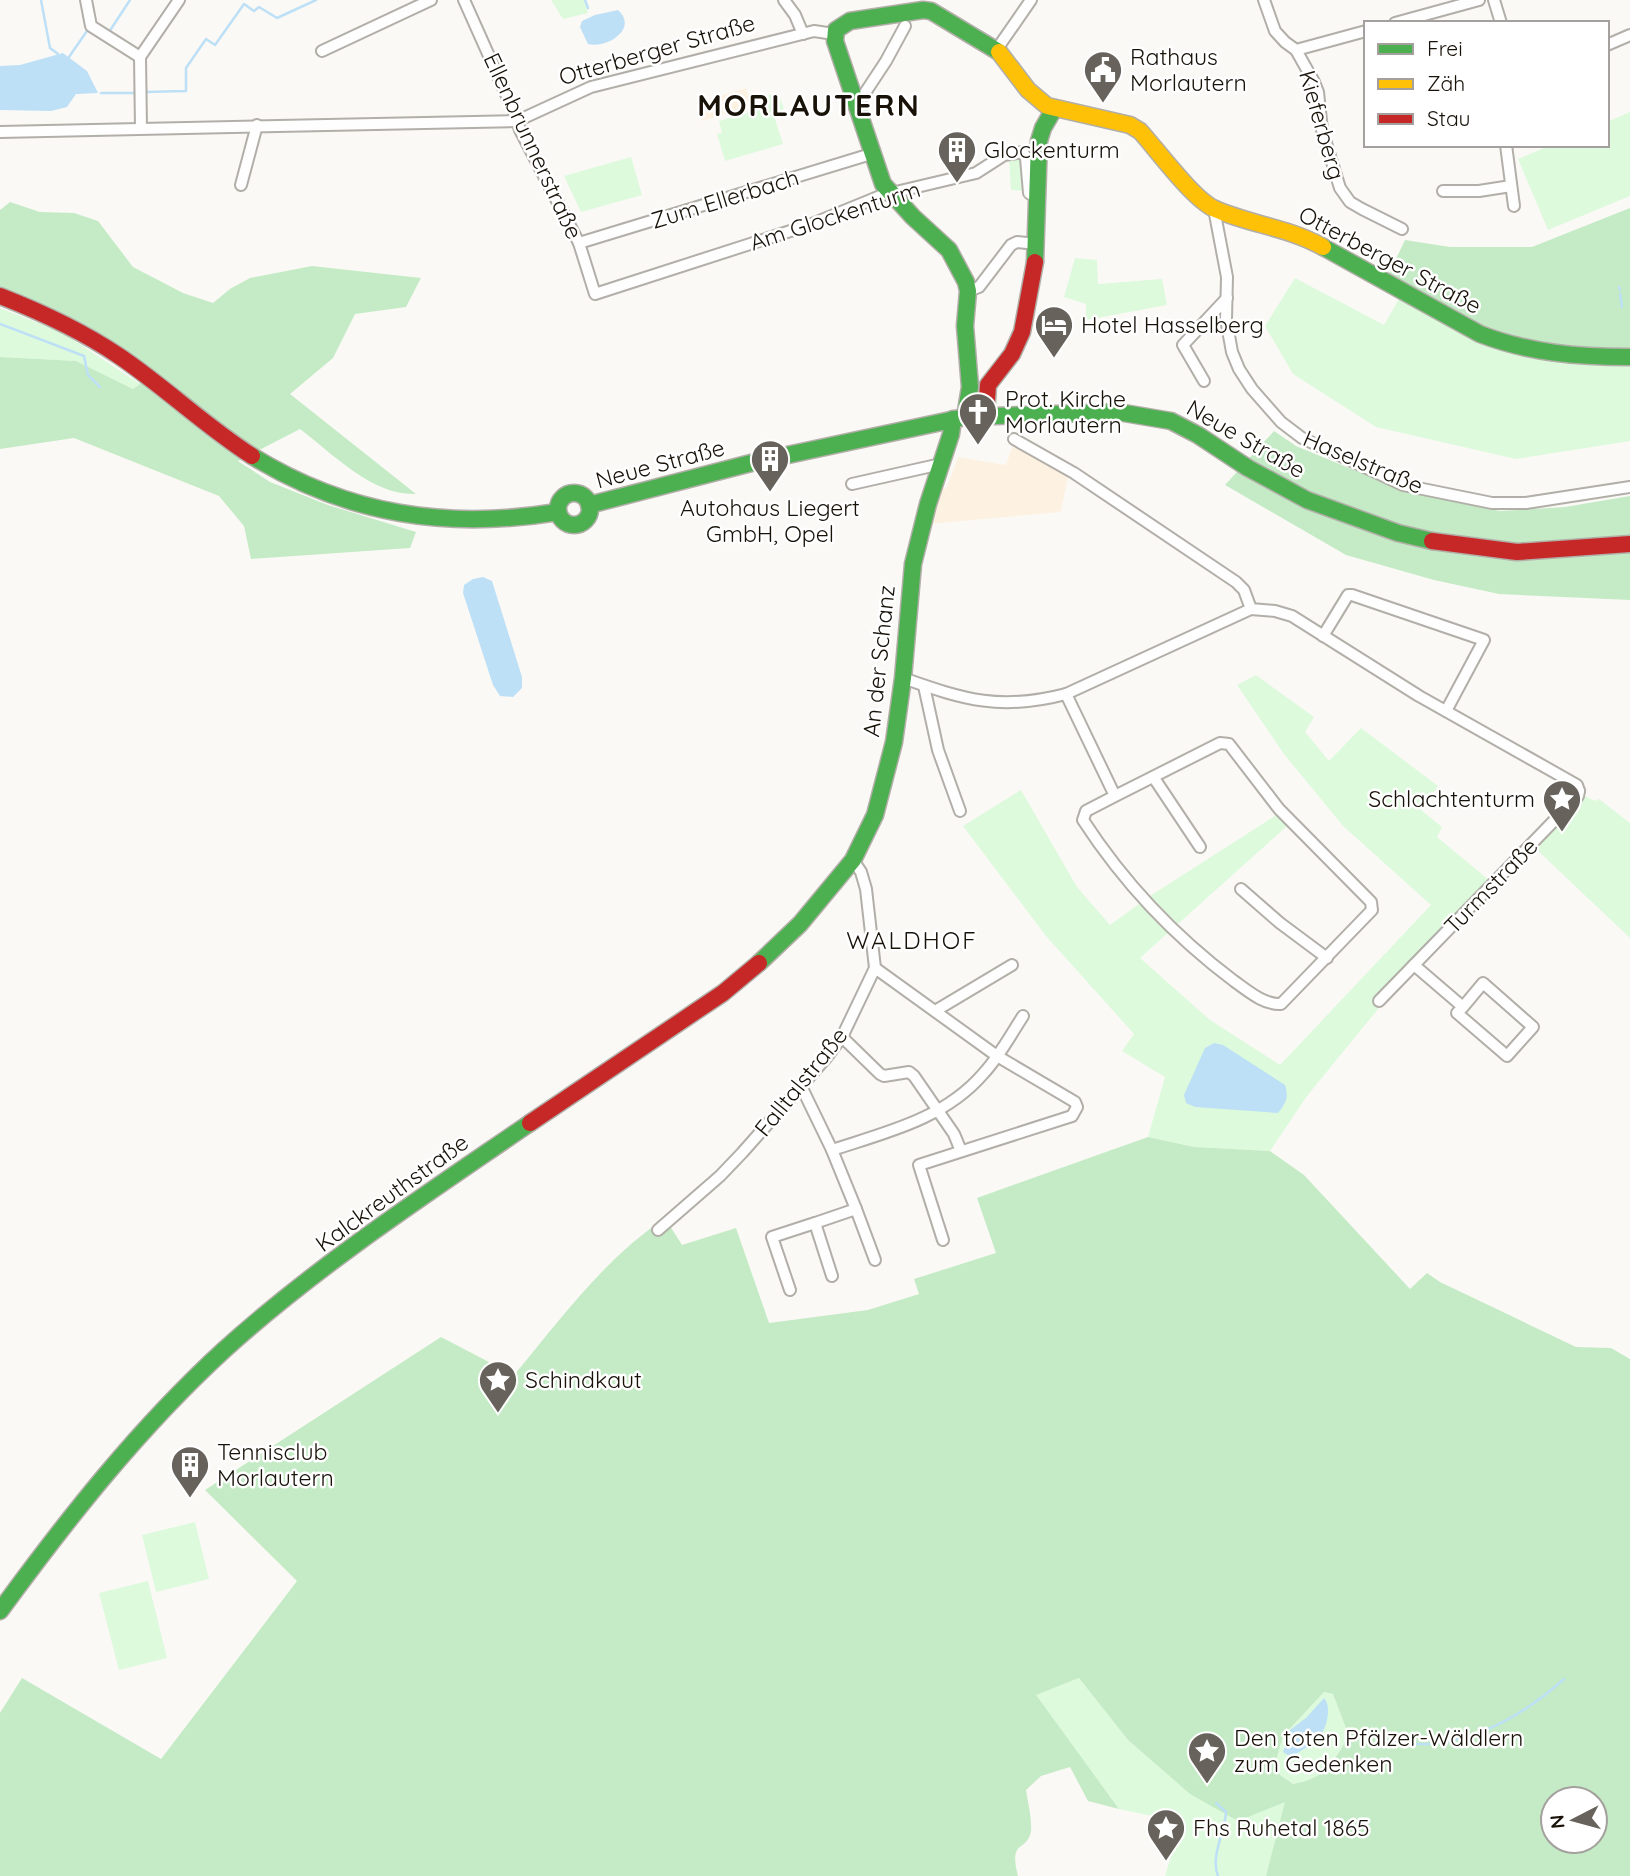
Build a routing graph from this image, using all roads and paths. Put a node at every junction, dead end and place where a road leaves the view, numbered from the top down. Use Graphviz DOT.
graph roads {
  1 [pos="86,0"];
  2 [pos="179,0"];
  3 [pos="431,0"];
  4 [pos="464,0"];
  5 [pos="783,0"];
  6 [pos="1031,0"];
  7 [pos="1264,0"];
  8 [pos="1479,0"];
  9 [pos="1494,0"];
  10 [pos="936,7"];
  11 [pos="1402,21"];
  12 [pos="1500,21"];
  13 [pos="905,26"];
  14 [pos="1364,32"];
  15 [pos="803,34"];
  16 [pos="834,34"];
  17 [pos="1630,35"];
  18 [pos="1609,44"];
  19 [pos="998,49"];
  20 [pos="1296,50"];
  21 [pos="322,51"];
  22 [pos="140,57"];
  23 [pos="857,105"];
  24 [pos="1054,108"];
  25 [pos="517,121"];
  26 [pos="257,125"];
  27 [pos="141,128"];
  28 [pos="0,132"];
  29 [pos="1506,147"];
  30 [pos="872,154"];
  31 [pos="241,185"];
  32 [pos="1511,186"];
  33 [pos="1443,191"];
  34 [pos="890,193"];
  35 [pos="1038,199"];
  36 [pos="1514,206"];
  37 [pos="1214,209"];
  38 [pos="1402,229"];
  39 [pos="579,243"];
  40 [pos="1037,244"];
  41 [pos="968,291"];
  42 [pos="595,294"];
  43 [pos="0,296"];
  44 [pos="1227,298"];
  45 [pos="1630,357"];
  46 [pos="1204,381"];
  47 [pos="978,388"];
  48 [pos="986,415"];
  49 [pos="959,418"];
  50 [pos="1014,439"];
  51 [pos="941,464"];
  52 [pos="852,484"];
  53 [pos="1630,487"];
  54 [pos="589,505"];
  55 [pos="558,512"];
  56 [pos="1630,544"];
  57 [pos="1251,609"];
  58 [pos="1323,636"];
  59 [pos="903,678"];
  60 [pos="924,686"];
  61 [pos="1066,694"];
  62 [pos="1446,711"];
  63 [pos="1154,778"];
  64 [pos="1115,796"];
  65 [pos="961,811"];
  66 [pos="1200,847"];
  67 [pos="853,860"];
  68 [pos="1241,889"];
  69 [pos="1326,958"];
  70 [pos="1013,965"];
  71 [pos="1415,965"];
  72 [pos="875,968"];
  73 [pos="1379,1001"];
  74 [pos="1463,1007"];
  75 [pos="935,1011"];
  76 [pos="1023,1016"];
  77 [pos="842,1037"];
  78 [pos="997,1056"];
  79 [pos="802,1086"];
  80 [pos="937,1111"];
  81 [pos="832,1150"];
  82 [pos="961,1151"];
  83 [pos="856,1209"];
  84 [pos="815,1223"];
  85 [pos="658,1230"];
  86 [pos="943,1240"];
  87 [pos="875,1260"];
  88 [pos="832,1276"];
  89 [pos="790,1290"];
  90 [pos="0,1611"];
  1 -- 22 [label="street"];
  2 -- 22 [label="street"];
  3 -- 21 [label="street"];
  4 -- 25 [label="street, Ellenbrunnerstraße"];
  5 -- 15 [label="street"];
  6 -- 19 [label="street"];
  7 -- 20 [label="street, Kieferberg"];
  8 -- 11 [label="street"];
  9 -- 12 [label="street"];
  10 -- 16 [label="street, Otterberger Straße"];
  10 -- 19 [label="street, Otterberger Straße"];
  13 -- 23 [label="street"];
  14 -- 20 [label="street"];
  15 -- 16 [label="street, Otterberger Straße"];
  15 -- 25 [label="street, Otterberger Straße"];
  16 -- 23 [label="street"];
  17 -- 18 [label="street"];
  19 -- 24 [label="street, Otterberger Straße"];
  20 -- 38 [label="street, Kieferberg"];
  22 -- 27 [label="street"];
  23 -- 30 [label="street"];
  24 -- 35 [label="street"];
  24 -- 37 [label="street, Otterberger Straße"];
  25 -- 26 [label="street, Otterberger Straße"];
  25 -- 39 [label="street, Ellenbrunnerstraße"];
  26 -- 27 [label="street, Otterberger Straße"];
  26 -- 31 [label="street"];
  27 -- 28 [label="street, Otterberger Straße"];
  29 -- 32 [label="street"];
  30 -- 34 [label="street"];
  30 -- 39 [label="street, Zum Ellerbach"];
  32 -- 33 [label="street"];
  32 -- 36 [label="street"];
  34 -- 35 [label="street, Am Glockenturm"];
  34 -- 41 [label="street"];
  34 -- 42 [label="street, Am Glockenturm"];
  35 -- 40 [label="street"];
  37 -- 44 [label="street, Haselstraße"];
  37 -- 45 [label="street, Otterberger Straße"];
  39 -- 42 [label="street, Ellenbrunnerstraße"];
  40 -- 41 [label="street"];
  40 -- 47 [label="street"];
  41 -- 47 [label="street"];
  43 -- 55 [label="street, Neue Straße"];
  44 -- 46 [label="street"];
  44 -- 53 [label="street, Haselstraße"];
  47 -- 48 [label="street"];
  47 -- 49 [label="street, An der Schanz"];
  48 -- 49 [label="street, Neue Straße"];
  48 -- 56 [label="street, Neue Straße"];
  49 -- 51 [label="street, An der Schanz"];
  49 -- 54 [label="street, Neue Straße"];
  50 -- 57 [label="street"];
  51 -- 52 [label="street"];
  51 -- 59 [label="street, An der Schanz"];
  54 -- 55 [label="street, Neue Straße"];
  54 -- 55 [label="street, Neue Straße"];
  57 -- 58 [label="street, Turmstraße"];
  57 -- 61 [label="street"];
  58 -- 62 [label="street, Turmstraße"];
  58 -- 62 [label="street"];
  59 -- 60 [label="street"];
  59 -- 67 [label="street, An der Schanz"];
  60 -- 61 [label="street"];
  60 -- 65 [label="street"];
  61 -- 64 [label="street"];
  62 -- 71 [label="street, Turmstraße"];
  63 -- 64 [label="street"];
  63 -- 66 [label="street"];
  63 -- 69 [label="street"];
  64 -- 69 [label="street"];
  67 -- 72 [label="street"];
  67 -- 90 [label="street, Kalckreuthstraße"];
  68 -- 69 [label="street"];
  70 -- 75 [label="street"];
  71 -- 73 [label="street, Turmstraße"];
  71 -- 74 [label="street"];
  72 -- 75 [label="street"];
  72 -- 77 [label="street, Falltalstraße"];
  74 -- 74 [label="street"];
  75 -- 78 [label="street"];
  76 -- 78 [label="street"];
  77 -- 79 [label="street, Falltalstraße"];
  77 -- 80 [label="street"];
  78 -- 80 [label="street"];
  78 -- 82 [label="street"];
  79 -- 81 [label="street"];
  79 -- 85 [label="street, Falltalstraße"];
  80 -- 81 [label="street"];
  80 -- 82 [label="street"];
  81 -- 83 [label="street"];
  82 -- 86 [label="street"];
  83 -- 84 [label="street"];
  83 -- 87 [label="street"];
  84 -- 88 [label="street"];
  84 -- 89 [label="street"];
}
